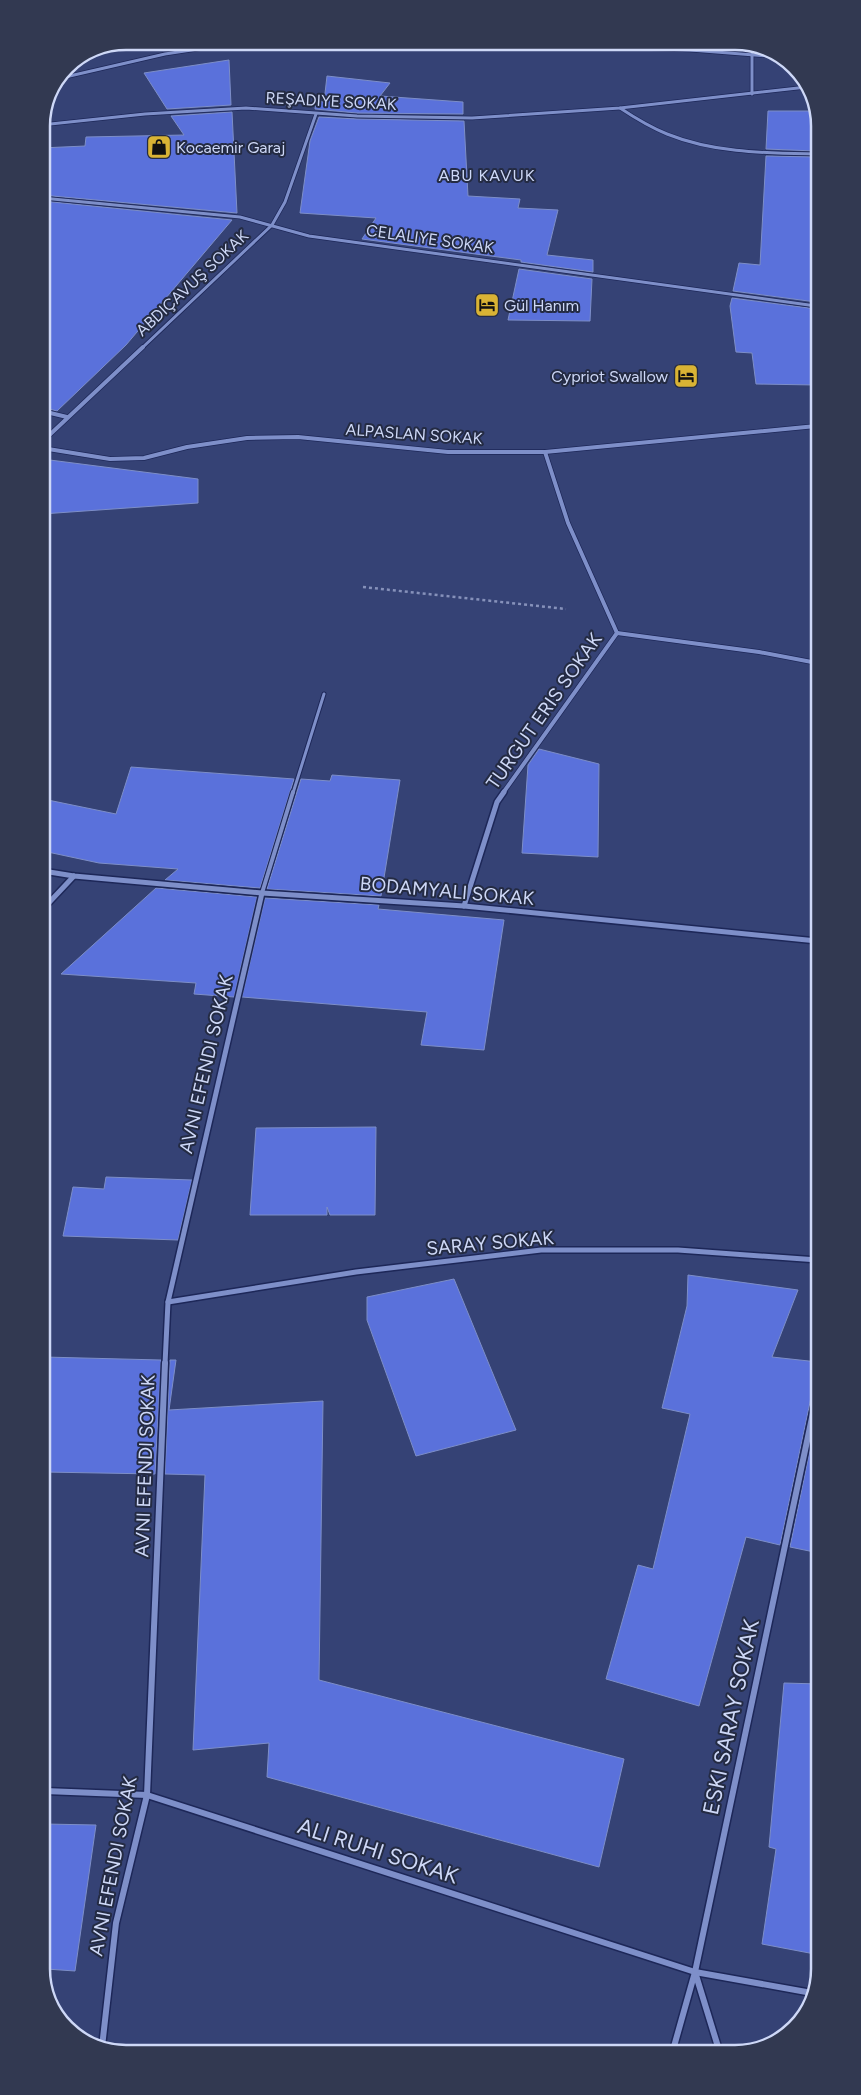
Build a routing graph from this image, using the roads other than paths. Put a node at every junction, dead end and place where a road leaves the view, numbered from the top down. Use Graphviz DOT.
graph roads {
  1 [pos="192,50"];
  2 [pos="690,50"];
  3 [pos="752,54"];
  4 [pos="761,55"];
  5 [pos="69,76"];
  6 [pos="800,88"];
  7 [pos="752,94"];
  8 [pos="620,108"];
  9 [pos="316,114"];
  10 [pos="50,124"];
  11 [pos="811,154"];
  12 [pos="50,199"];
  13 [pos="272,225"];
  14 [pos="811,305"];
  15 [pos="50,413"];
  16 [pos="67,417"];
  17 [pos="811,426"];
  18 [pos="50,434"];
  19 [pos="50,449"];
  20 [pos="545,452"];
  21 [pos="617,633"];
  22 [pos="811,661"];
  23 [pos="324,694"];
  24 [pos="50,871"];
  25 [pos="74,876"];
  26 [pos="262,893"];
  27 [pos="50,902"];
  28 [pos="464,906"];
  29 [pos="811,939"];
  30 [pos="811,1260"];
  31 [pos="168,1302"];
  32 [pos="811,1422"];
  33 [pos="50,1791"];
  34 [pos="147,1795"];
  35 [pos="695,1972"];
  36 [pos="807,1992"];
  37 [pos="103,2041"];
  38 [pos="674,2045"];
  39 [pos="717,2045"];
  1 -- 5 [label="street"];
  2 -- 3 [label="street"];
  3 -- 4 [label="street"];
  3 -- 7 [label="street"];
  6 -- 7 [label="street, REŞADIYE SOKAK"];
  7 -- 8 [label="street, REŞADIYE SOKAK"];
  8 -- 9 [label="street, REŞADIYE SOKAK"];
  8 -- 11 [label="street"];
  9 -- 10 [label="street, REŞADIYE SOKAK"];
  9 -- 13 [label="street, ABDIÇAVUŞ SOKAK"];
  12 -- 13 [label="street, CELALIYE SOKAK"];
  13 -- 14 [label="street, CELALIYE SOKAK"];
  13 -- 16 [label="street, ABDIÇAVUŞ SOKAK"];
  15 -- 16 [label="street"];
  16 -- 18 [label="street, ABDIÇAVUŞ SOKAK"];
  17 -- 20 [label="street, ALPASLAN SOKAK"];
  19 -- 20 [label="street, ALPASLAN SOKAK"];
  20 -- 21 [label="street, TURGUT ERIS SOKAK"];
  21 -- 22 [label="street"];
  21 -- 28 [label="street, TURGUT ERIS SOKAK"];
  23 -- 26 [label="lane"];
  24 -- 25 [label="street"];
  25 -- 26 [label="street"];
  25 -- 27 [label="street"];
  26 -- 28 [label="street"];
  26 -- 31 [label="street, AVNI EFENDI SOKAK"];
  28 -- 29 [label="street"];
  30 -- 31 [label="street, SARAY SOKAK"];
  31 -- 34 [label="street, AVNI EFENDI SOKAK"];
  32 -- 35 [label="street, ESKI SARAY SOKAK"];
  33 -- 34 [label="street, ALI RUHI SOKAK"];
  34 -- 35 [label="street, ALI RUHI SOKAK"];
  34 -- 37 [label="street, AVNI EFENDI SOKAK"];
  35 -- 36 [label="street, ALI RUHI SOKAK"];
  35 -- 38 [label="street"];
  35 -- 39 [label="street, ESKI SARAY SOKAK"];
}
